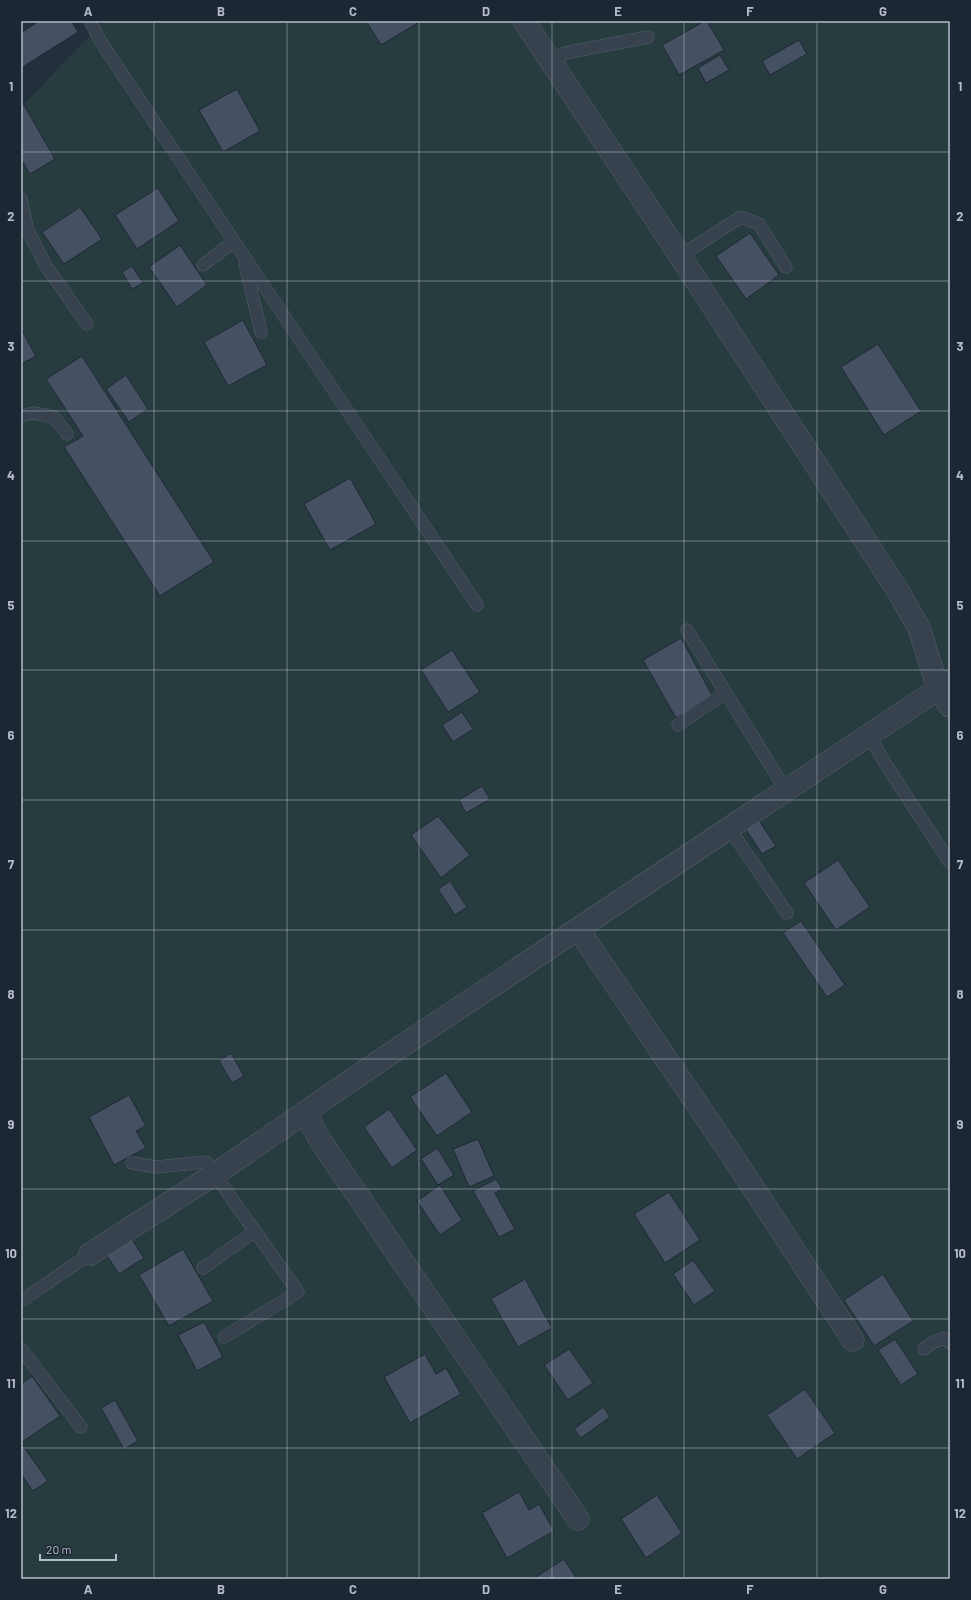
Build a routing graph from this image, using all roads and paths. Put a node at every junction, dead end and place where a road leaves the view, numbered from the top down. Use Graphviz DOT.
graph roads {
  1 [pos="90,21"];
  2 [pos="524,21"];
  3 [pos="648,37"];
  4 [pos="551,61"];
  5 [pos="21,199"];
  6 [pos="233,242"];
  7 [pos="680,256"];
  8 [pos="243,257"];
  9 [pos="203,265"];
  10 [pos="786,267"];
  11 [pos="87,324"];
  12 [pos="261,332"];
  13 [pos="21,416"];
  14 [pos="67,434"];
  15 [pos="477,605"];
  16 [pos="687,630"];
  17 [pos="944,684"];
  18 [pos="725,693"];
  19 [pos="950,706"];
  20 [pos="678,724"];
  21 [pos="866,736"];
  22 [pos="787,789"];
  23 [pos="729,828"];
  24 [pos="950,863"];
  25 [pos="787,913"];
  26 [pos="578,929"];
  27 [pos="305,1112"];
  28 [pos="132,1163"];
  29 [pos="215,1174"];
  30 [pos="255,1231"];
  31 [pos="90,1254"];
  32 [pos="203,1268"];
  33 [pos="21,1301"];
  34 [pos="224,1337"];
  35 [pos="853,1340"];
  36 [pos="950,1343"];
  37 [pos="21,1349"];
  38 [pos="924,1349"];
  39 [pos="80,1427"];
  40 [pos="578,1519"];
  1 -- 6 [label="lane"];
  2 -- 4 [label="street"];
  3 -- 4 [label="lane"];
  4 -- 7 [label="street"];
  5 -- 11 [label="lane"];
  6 -- 8 [label="lane"];
  6 -- 9 [label="lane"];
  7 -- 10 [label="lane"];
  7 -- 17 [label="street"];
  8 -- 12 [label="lane"];
  8 -- 15 [label="lane"];
  13 -- 14 [label="lane"];
  16 -- 18 [label="lane"];
  17 -- 19 [label="street"];
  17 -- 21 [label="street"];
  18 -- 20 [label="lane"];
  18 -- 22 [label="lane"];
  21 -- 22 [label="street"];
  21 -- 24 [label="lane"];
  22 -- 23 [label="street"];
  23 -- 25 [label="lane"];
  23 -- 26 [label="street"];
  26 -- 27 [label="street"];
  26 -- 35 [label="street"];
  27 -- 29 [label="street"];
  27 -- 40 [label="street"];
  28 -- 29 [label="lane"];
  29 -- 30 [label="lane"];
  29 -- 31 [label="street"];
  30 -- 32 [label="lane"];
  30 -- 34 [label="lane"];
  31 -- 33 [label="lane"];
  36 -- 38 [label="lane"];
  37 -- 39 [label="lane"];
}
